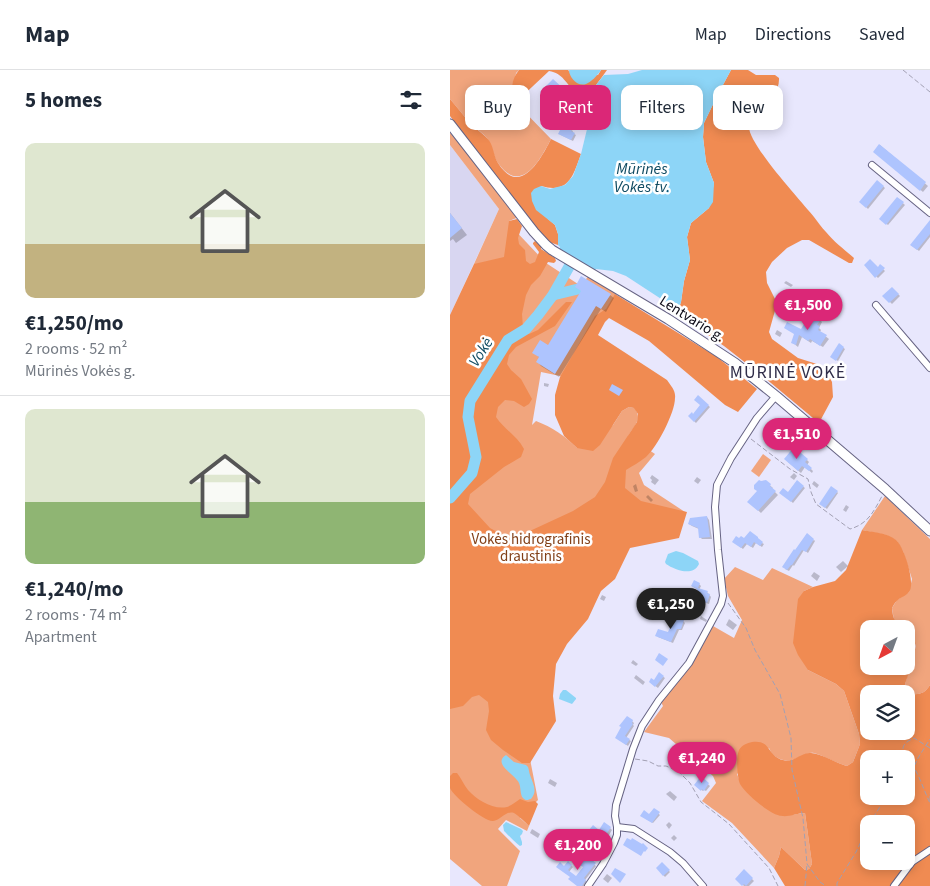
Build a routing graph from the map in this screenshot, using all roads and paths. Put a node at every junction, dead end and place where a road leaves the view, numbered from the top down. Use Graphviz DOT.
graph roads {
  1 [pos="903,70"];
  2 [pos="930,92"];
  3 [pos="450,124"];
  4 [pos="872,165"];
  5 [pos="930,213"];
  6 [pos="876,305"];
  7 [pos="930,368"];
  8 [pos="776,396"];
  9 [pos="746,434"];
  10 [pos="885,489"];
  11 [pos="930,531"];
  12 [pos="723,596"];
  13 [pos="930,739"];
  14 [pos="926,745"];
  15 [pos="930,748"];
  16 [pos="903,750"];
  17 [pos="630,759"];
  18 [pos="915,765"];
  19 [pos="915,769"];
  20 [pos="930,793"];
  21 [pos="930,802"];
  22 [pos="617,827"];
  23 [pos="860,843"];
  24 [pos="930,850"];
  25 [pos="807,864"];
  26 [pos="588,886"];
  27 [pos="702,886"];
  28 [pos="778,886"];
  29 [pos="805,886"];
  30 [pos="826,886"];
  31 [pos="837,886"];
  32 [pos="894,886"];
  1 -- 2 [label="path"];
  3 -- 8 [label="main road, Lentvario g."];
  4 -- 5 [label="street"];
  6 -- 7 [label="street"];
  8 -- 9 [label="street"];
  8 -- 10 [label="main road, Lentvario g."];
  9 -- 10 [label="path"];
  9 -- 12 [label="street"];
  10 -- 11 [label="main road, Lentvario g."];
  12 -- 17 [label="street"];
  12 -- 25 [label="path"];
  13 -- 14 [label="path"];
  14 -- 15 [label="path"];
  14 -- 16 [label="path"];
  14 -- 18 [label="path"];
  17 -- 22 [label="street"];
  17 -- 28 [label="path"];
  19 -- 21 [label="path"];
  20 -- 21 [label="path"];
  22 -- 26 [label="street"];
  22 -- 27 [label="street"];
  23 -- 31 [label="path"];
  24 -- 32 [label="street"];
  25 -- 29 [label="path"];
  25 -- 30 [label="path"];
}
